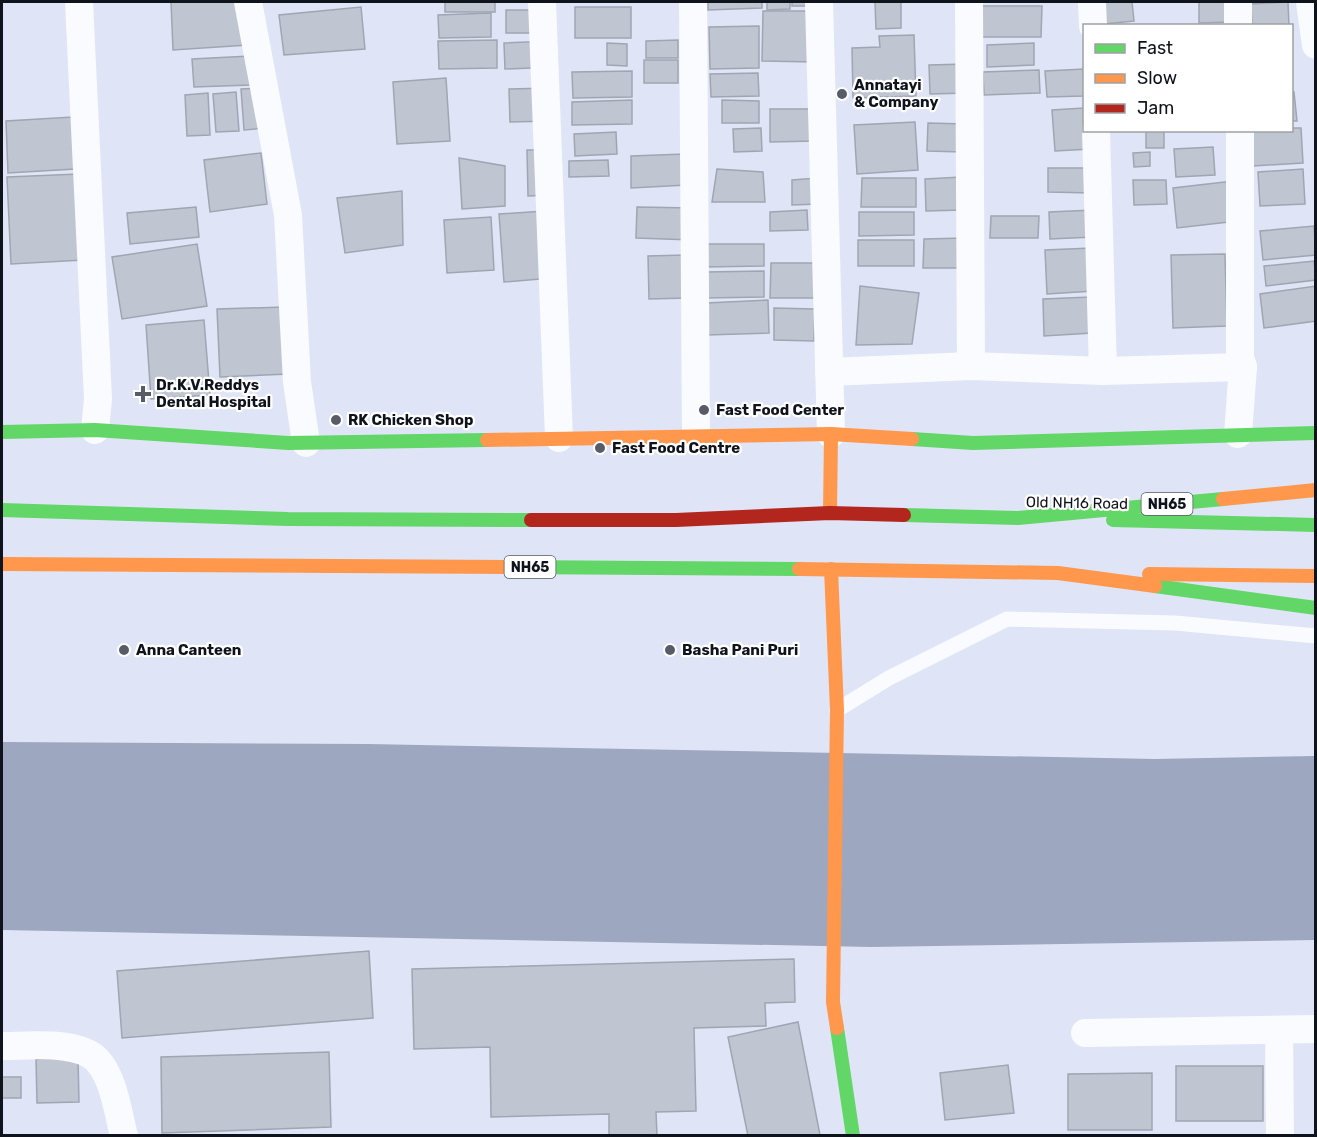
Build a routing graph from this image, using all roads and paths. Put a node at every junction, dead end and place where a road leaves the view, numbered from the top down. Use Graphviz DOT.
graph roads {
  1 [pos="79,2"];
  2 [pos="248,2"];
  3 [pos="542,2"];
  4 [pos="693,2"];
  5 [pos="819,2"];
  6 [pos="969,2"];
  7 [pos="1092,2"];
  8 [pos="1238,2"];
  9 [pos="1310,2"];
  10 [pos="1093,24"];
  11 [pos="1238,24"];
  12 [pos="1316,45"];
  13 [pos="1096,132"];
  14 [pos="1240,132"];
  15 [pos="971,366"];
  16 [pos="1243,367"];
  17 [pos="1103,371"];
  18 [pos="829,372"];
  19 [pos="95,430"];
  20 [pos="2,432"];
  21 [pos="1316,433"];
  22 [pos="831,434"];
  23 [pos="1238,434"];
  24 [pos="696,437"];
  25 [pos="559,438"];
  26 [pos="306,443"];
  27 [pos="1316,490"];
  28 [pos="2,510"];
  29 [pos="830,513"];
  30 [pos="1018,518"];
  31 [pos="1316,525"];
  32 [pos="2,564"];
  33 [pos="831,569"];
  34 [pos="1058,573"];
  35 [pos="1316,576"];
  36 [pos="1316,608"];
  37 [pos="1316,636"];
  38 [pos="837,710"];
  39 [pos="1316,1029"];
  40 [pos="1279,1030"];
  41 [pos="1085,1033"];
  42 [pos="2,1046"];
  43 [pos="124,1136"];
  44 [pos="853,1136"];
  45 [pos="1280,1136"];
  1 -- 19 [label="street"];
  2 -- 26 [label="street"];
  3 -- 25 [label="street"];
  4 -- 24 [label="street"];
  5 -- 18 [label="street"];
  6 -- 15 [label="street"];
  7 -- 10 [label="street"];
  8 -- 11 [label="street"];
  9 -- 12 [label="street"];
  13 -- 17 [label="street"];
  14 -- 16 [label="street"];
  15 -- 17 [label="street"];
  15 -- 18 [label="street"];
  16 -- 17 [label="street"];
  16 -- 23 [label="street"];
  18 -- 22 [label="street"];
  19 -- 20 [label="main road"];
  19 -- 26 [label="main road"];
  21 -- 23 [label="main road"];
  22 -- 23 [label="main road"];
  22 -- 24 [label="main road"];
  22 -- 29 [label="main road"];
  24 -- 25 [label="main road"];
  25 -- 26 [label="main road"];
  27 -- 30 [label="main road, NH65"];
  28 -- 29 [label="main road, NH65"];
  29 -- 30 [label="main road, NH65"];
  30 -- 31 [label="main road, Old NH16 Road"];
  32 -- 33 [label="main road, NH65"];
  33 -- 34 [label="main road, NH65"];
  33 -- 38 [label="main road"];
  34 -- 35 [label="main road"];
  34 -- 36 [label="main road, NH65"];
  37 -- 38 [label="lane"];
  38 -- 44 [label="main road"];
  39 -- 40 [label="street"];
  40 -- 41 [label="street"];
  40 -- 45 [label="street"];
  42 -- 43 [label="street"];
}
